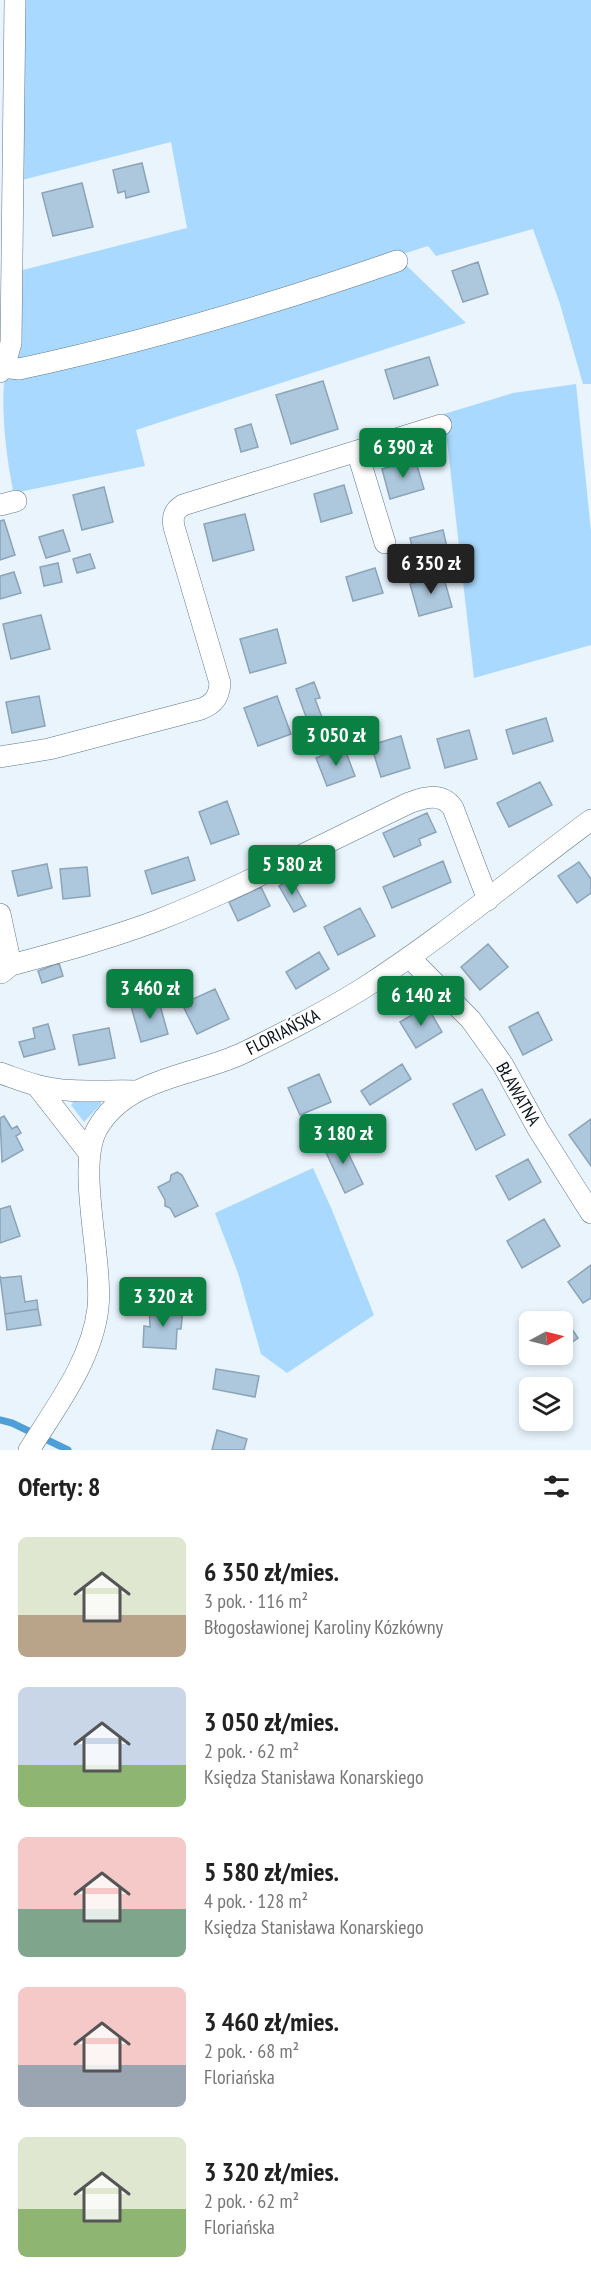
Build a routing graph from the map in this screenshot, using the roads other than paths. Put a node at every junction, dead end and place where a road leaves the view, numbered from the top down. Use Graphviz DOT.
graph roads {
  1 [pos="15,0"];
  2 [pos="7,33"];
  3 [pos="397,261"];
  4 [pos="2,369"];
  5 [pos="441,425"];
  6 [pos="357,451"];
  7 [pos="385,543"];
  8 [pos="0,756"];
  9 [pos="591,820"];
  10 [pos="488,900"];
  11 [pos="0,914"];
  12 [pos="409,957"];
  13 [pos="6,969"];
  14 [pos="0,1073"];
  15 [pos="37,1086"];
  16 [pos="135,1091"];
  17 [pos="90,1154"];
  18 [pos="591,1213"];
  19 [pos="30,1449"];
  1 -- 2 [label="street"];
  2 -- 4 [label="street"];
  3 -- 4 [label="street"];
  5 -- 6 [label="street"];
  6 -- 7 [label="street"];
  6 -- 8 [label="street"];
  9 -- 10 [label="street, FLORIAŃSKA"];
  10 -- 12 [label="street, FLORIAŃSKA"];
  10 -- 13 [label="street"];
  11 -- 13 [label="street"];
  12 -- 16 [label="street, FLORIAŃSKA"];
  12 -- 18 [label="street, BŁAWATNA"];
  14 -- 15 [label="street, FLORIAŃSKA"];
  15 -- 16 [label="street, FLORIAŃSKA"];
  15 -- 17 [label="street"];
  16 -- 17 [label="street, FLORIAŃSKA"];
  17 -- 19 [label="street, FLORIAŃSKA"];
}
